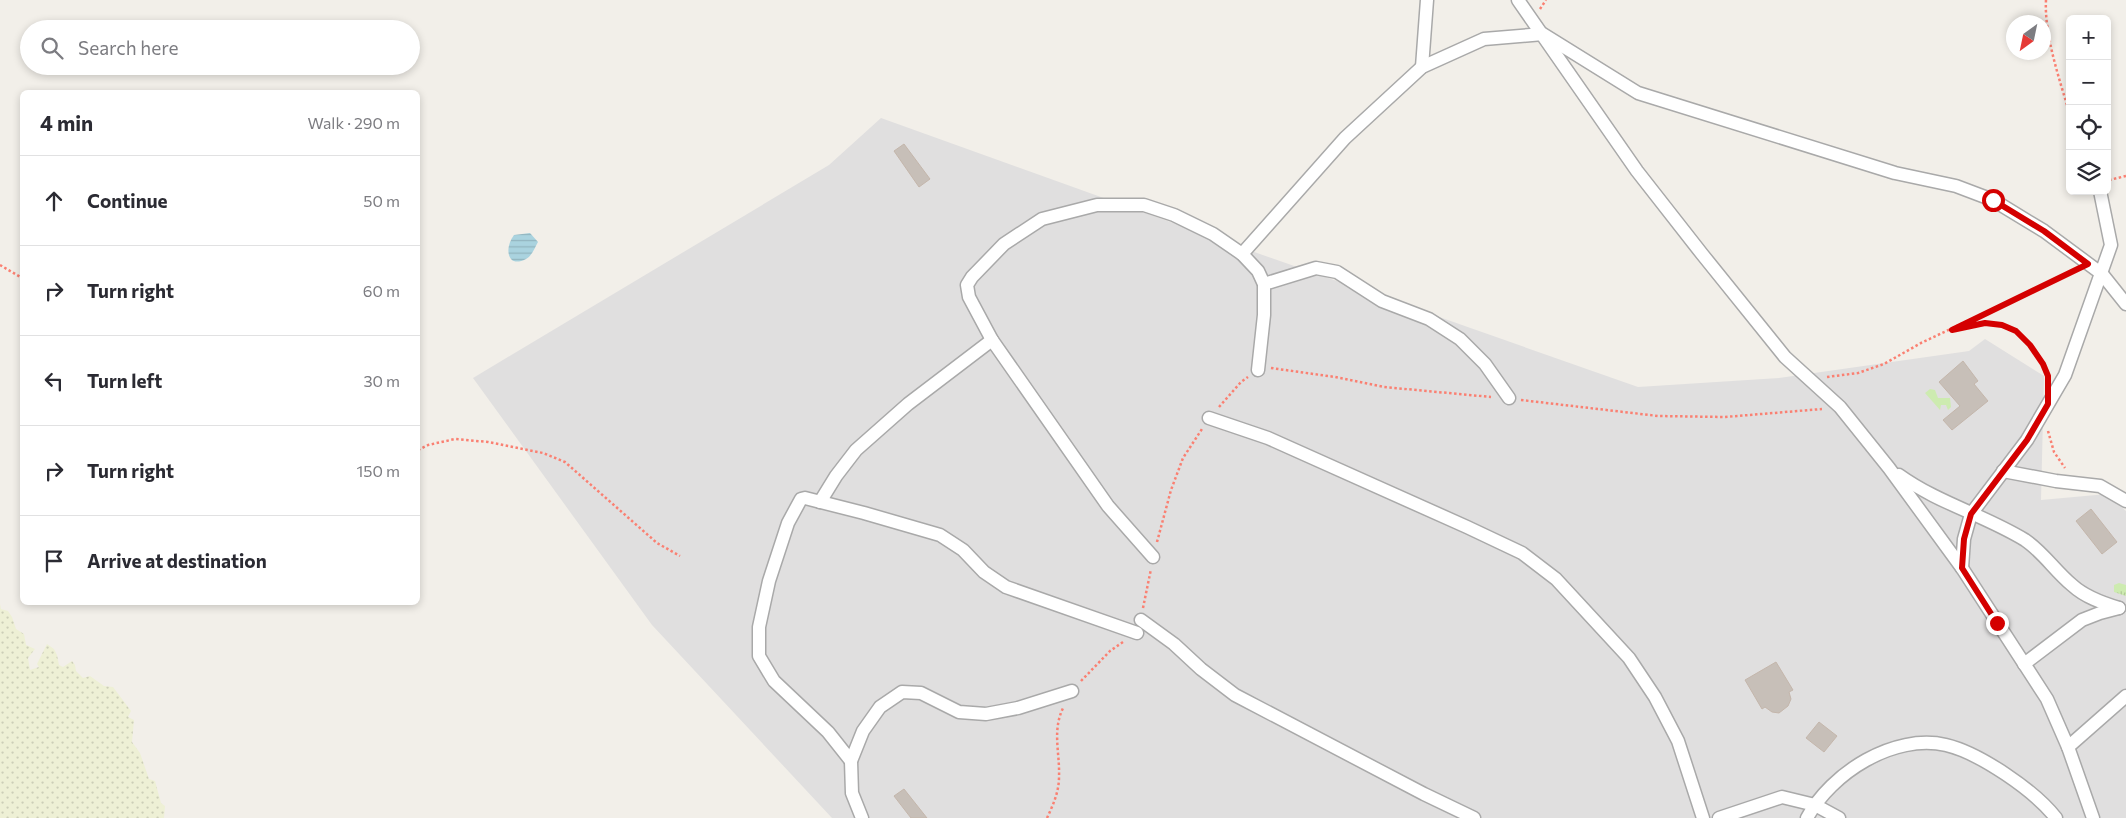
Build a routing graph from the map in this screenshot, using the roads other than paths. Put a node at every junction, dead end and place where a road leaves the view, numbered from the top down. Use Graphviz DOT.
graph roads {
  1 [pos="1427,0"];
  2 [pos="1518,0"];
  3 [pos="1543,34"];
  4 [pos="1422,67"];
  5 [pos="2101,195"];
  6 [pos="1242,254"];
  7 [pos="2102,274"];
  8 [pos="1264,284"];
  9 [pos="2126,304"];
  10 [pos="992,340"];
  11 [pos="1258,370"];
  12 [pos="1509,398"];
  13 [pos="1209,418"];
  14 [pos="1889,468"];
  15 [pos="2003,471"];
  16 [pos="2126,501"];
  17 [pos="820,502"];
  18 [pos="1971,514"];
  19 [pos="1153,557"];
  20 [pos="1962,568"];
  21 [pos="1141,620"];
  22 [pos="1137,633"];
  23 [pos="2024,664"];
  24 [pos="1072,691"];
  25 [pos="2126,696"];
  26 [pos="2068,747"];
  27 [pos="851,761"];
  28 [pos="1814,804"];
  29 [pos="862,818"];
  30 [pos="1474,818"];
  31 [pos="1703,818"];
  32 [pos="1720,818"];
  33 [pos="1807,818"];
  34 [pos="1839,818"];
  35 [pos="2056,818"];
  36 [pos="2093,818"];
  1 -- 4 [label="street"];
  2 -- 3 [label="street"];
  3 -- 4 [label="street"];
  3 -- 7 [label="street"];
  3 -- 14 [label="street"];
  4 -- 6 [label="street"];
  5 -- 7 [label="street"];
  6 -- 8 [label="street"];
  6 -- 10 [label="street"];
  7 -- 9 [label="street"];
  7 -- 15 [label="street"];
  8 -- 11 [label="street"];
  8 -- 12 [label="street"];
  10 -- 17 [label="street"];
  10 -- 19 [label="street"];
  13 -- 31 [label="street"];
  14 -- 18 [label="street"];
  14 -- 20 [label="street"];
  15 -- 16 [label="street"];
  15 -- 18 [label="street"];
  17 -- 22 [label="street"];
  17 -- 27 [label="street"];
  18 -- 20 [label="street"];
  18 -- 23 [label="street"];
  20 -- 23 [label="street"];
  21 -- 30 [label="street"];
  23 -- 26 [label="street"];
  24 -- 27 [label="street"];
  25 -- 26 [label="street"];
  26 -- 36 [label="street"];
  27 -- 29 [label="street"];
  28 -- 32 [label="street"];
  28 -- 33 [label="street"];
  28 -- 34 [label="street"];
  28 -- 35 [label="street"];
}
